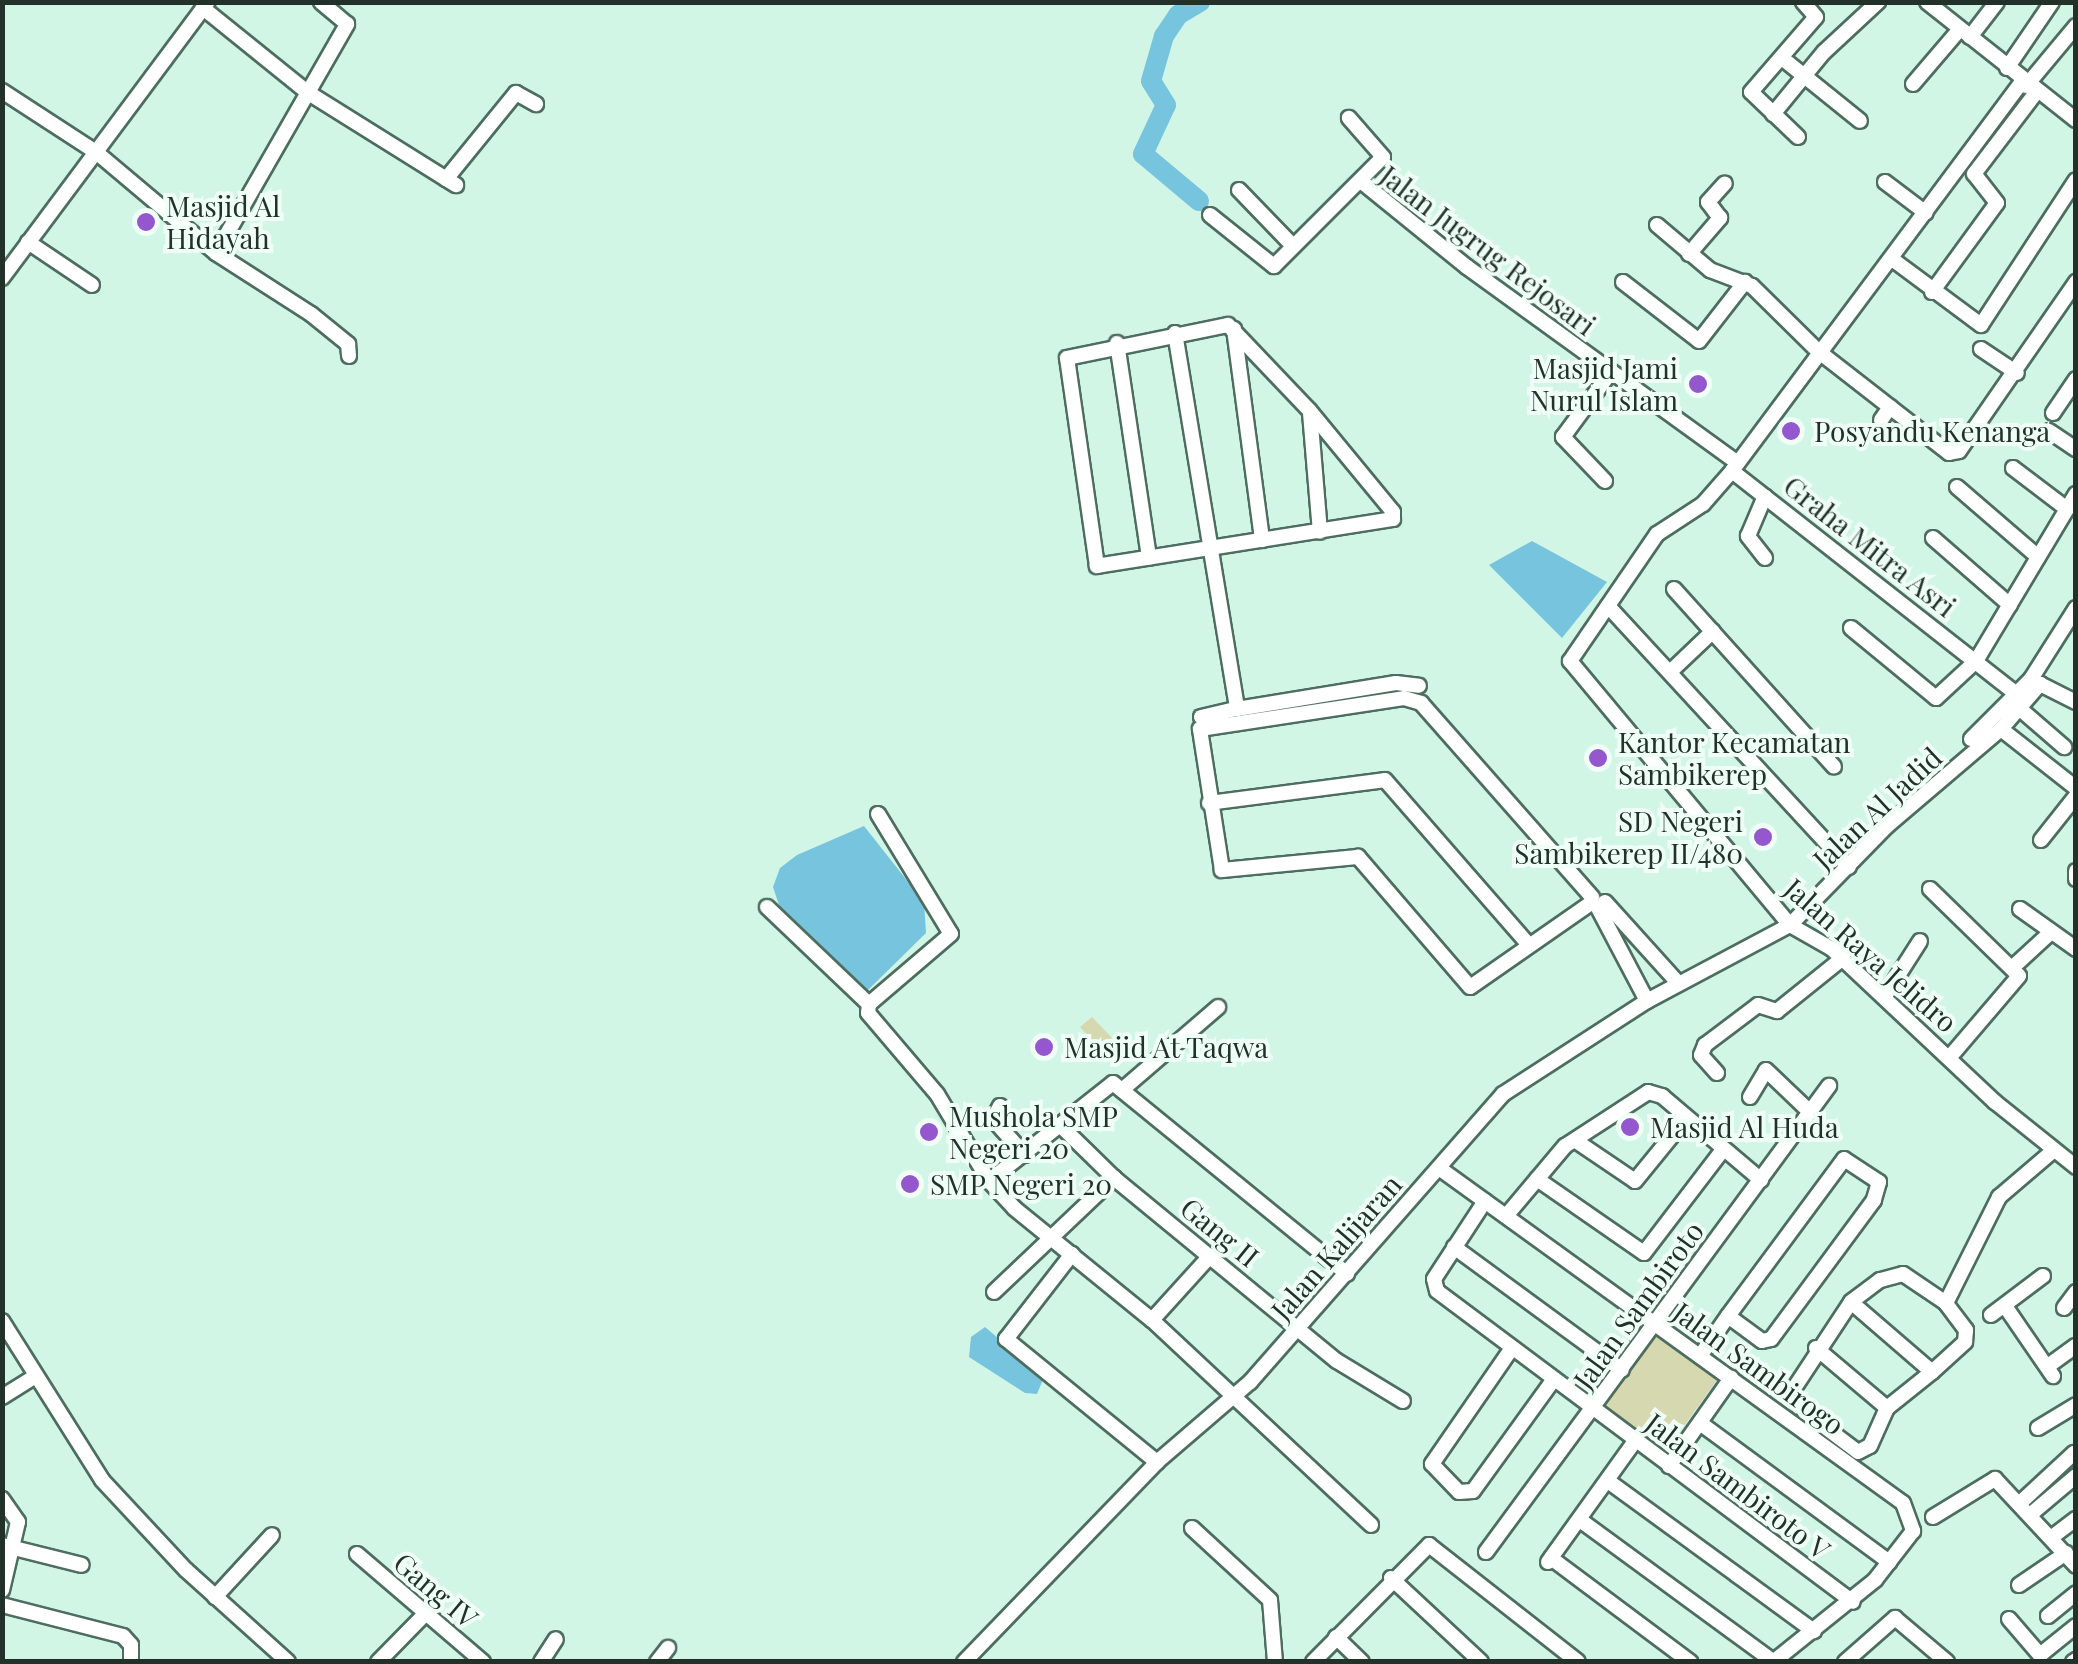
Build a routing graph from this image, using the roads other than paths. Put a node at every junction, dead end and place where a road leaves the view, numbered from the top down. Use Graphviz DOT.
graph roads {
  1 [pos="321,2"];
  2 [pos="1802,2"];
  3 [pos="1878,2"];
  4 [pos="1928,2"];
  5 [pos="1997,2"];
  6 [pos="2052,2"];
  7 [pos="206,5"];
  8 [pos="2076,26"];
  9 [pos="1965,33"];
  10 [pos="1782,58"];
  11 [pos="2007,68"];
  12 [pos="1802,77"];
  13 [pos="1913,84"];
  14 [pos="2027,88"];
  15 [pos="2,91"];
  16 [pos="306,92"];
  17 [pos="536,104"];
  18 [pos="1773,114"];
  19 [pos="1349,118"];
  20 [pos="2076,120"];
  21 [pos="1860,121"];
  22 [pos="1798,137"];
  23 [pos="96,152"];
  24 [pos="2076,180"];
  25 [pos="1362,182"];
  26 [pos="1885,182"];
  27 [pos="1726,184"];
  28 [pos="1238,190"];
  29 [pos="1926,213"];
  30 [pos="1210,214"];
  31 [pos="1657,225"];
  32 [pos="28,242"];
  33 [pos="1293,246"];
  34 [pos="216,253"];
  35 [pos="1689,254"];
  36 [pos="1892,259"];
  37 [pos="2,278"];
  38 [pos="1623,282"];
  39 [pos="1744,282"];
  40 [pos="2076,282"];
  41 [pos="92,285"];
  42 [pos="1932,292"];
  43 [pos="1234,328"];
  44 [pos="1175,333"];
  45 [pos="1116,343"];
  46 [pos="1981,349"];
  47 [pos="1818,351"];
  48 [pos="349,356"];
  49 [pos="1610,372"];
  50 [pos="2017,372"];
  51 [pos="2076,379"];
  52 [pos="1890,407"];
  53 [pos="1309,410"];
  54 [pos="2053,413"];
  55 [pos="1881,420"];
  56 [pos="2050,431"];
  57 [pos="2076,449"];
  58 [pos="1735,467"];
  59 [pos="2013,468"];
  60 [pos="1606,481"];
  61 [pos="1956,487"];
  62 [pos="2076,494"];
  63 [pos="1765,496"];
  64 [pos="2067,509"];
  65 [pos="1320,532"];
  66 [pos="1933,538"];
  67 [pos="1262,540"];
  68 [pos="1209,549"];
  69 [pos="2038,557"];
  70 [pos="1149,558"];
  71 [pos="1765,558"];
  72 [pos="1674,589"];
  73 [pos="2010,605"];
  74 [pos="1608,606"];
  75 [pos="2076,608"];
  76 [pos="1851,628"];
  77 [pos="1713,631"];
  78 [pos="1976,661"];
  79 [pos="1670,672"];
  80 [pos="1420,686"];
  81 [pos="2017,701"];
  82 [pos="1324,702"];
  83 [pos="2076,702"];
  84 [pos="1237,709"];
  85 [pos="1201,717"];
  86 [pos="2000,730"];
  87 [pos="1971,739"];
  88 [pos="2064,747"];
  89 [pos="1834,767"];
  90 [pos="2076,788"];
  91 [pos="2076,796"];
  92 [pos="1210,803"];
  93 [pos="878,814"];
  94 [pos="2040,840"];
  95 [pos="1848,867"];
  96 [pos="2076,871"];
  97 [pos="2076,878"];
  98 [pos="1930,889"];
  99 [pos="1597,902"];
  100 [pos="767,907"];
  101 [pos="2020,910"];
  102 [pos="1790,925"];
  103 [pos="2051,932"];
  104 [pos="1920,941"];
  105 [pos="1526,943"];
  106 [pos="2076,949"];
  107 [pos="1843,958"];
  108 [pos="2012,968"];
  109 [pos="1679,984"];
  110 [pos="1885,996"];
  111 [pos="1646,1001"];
  112 [pos="868,1004"];
  113 [pos="1218,1007"];
  114 [pos="1949,1058"];
  115 [pos="1717,1073"];
  116 [pos="1829,1086"];
  117 [pos="1122,1090"];
  118 [pos="1750,1097"];
  119 [pos="1000,1106"];
  120 [pos="1810,1112"];
  121 [pos="1684,1121"];
  122 [pos="1062,1127"];
  123 [pos="1576,1141"];
  124 [pos="2054,1150"];
  125 [pos="1722,1151"];
  126 [pos="1025,1156"];
  127 [pos="2076,1167"];
  128 [pos="1440,1168"];
  129 [pos="1114,1178"];
  130 [pos="1537,1179"];
  131 [pos="1760,1180"];
  132 [pos="989,1181"];
  133 [pos="1485,1201"];
  134 [pos="1506,1216"];
  135 [pos="1050,1238"];
  136 [pos="1454,1247"];
  137 [pos="1072,1254"];
  138 [pos="1210,1256"];
  139 [pos="1346,1274"];
  140 [pos="2042,1276"];
  141 [pos="994,1292"];
  142 [pos="2076,1292"];
  143 [pos="1852,1302"];
  144 [pos="1946,1302"];
  145 [pos="2006,1306"];
  146 [pos="2064,1308"];
  147 [pos="1992,1315"];
  148 [pos="1728,1316"];
  149 [pos="1152,1320"];
  150 [pos="2,1321"];
  151 [pos="1656,1324"];
  152 [pos="1300,1326"];
  153 [pos="2076,1346"];
  154 [pos="1512,1348"];
  155 [pos="1816,1348"];
  156 [pos="1700,1356"];
  157 [pos="1622,1370"];
  158 [pos="1932,1372"];
  159 [pos="35,1376"];
  160 [pos="1731,1378"];
  161 [pos="1554,1379"];
  162 [pos="1231,1396"];
  163 [pos="2,1397"];
  164 [pos="1403,1401"];
  165 [pos="2076,1405"];
  166 [pos="1887,1408"];
  167 [pos="1594,1409"];
  168 [pos="1700,1423"];
  169 [pos="2038,1428"];
  170 [pos="1636,1440"];
  171 [pos="2074,1452"];
  172 [pos="1158,1462"];
  173 [pos="1670,1466"];
  174 [pos="2076,1476"];
  175 [pos="1608,1481"];
  176 [pos="2,1499"];
  177 [pos="2026,1508"];
  178 [pos="1933,1517"];
  179 [pos="2076,1519"];
  180 [pos="1580,1520"];
  181 [pos="1371,1525"];
  182 [pos="1192,1528"];
  183 [pos="272,1535"];
  184 [pos="2052,1537"];
  185 [pos="8,1546"];
  186 [pos="1486,1552"];
  187 [pos="2066,1553"];
  188 [pos="357,1554"];
  189 [pos="1889,1562"];
  190 [pos="82,1565"];
  191 [pos="2076,1566"];
  192 [pos="1391,1578"];
  193 [pos="2020,1585"];
  194 [pos="2,1590"];
  195 [pos="2076,1592"];
  196 [pos="216,1596"];
  197 [pos="1853,1602"];
  198 [pos="2,1605"];
  199 [pos="424,1614"];
  200 [pos="2048,1616"];
  201 [pos="2009,1620"];
  202 [pos="2076,1626"];
  203 [pos="1814,1631"];
  204 [pos="1336,1637"];
  205 [pos="556,1639"];
  206 [pos="668,1648"];
  207 [pos="130,1662"];
  208 [pos="288,1662"];
  209 [pos="378,1662"];
  210 [pos="483,1662"];
  211 [pos="541,1662"];
  212 [pos="657,1662"];
  213 [pos="964,1662"];
  214 [pos="1275,1662"];
  215 [pos="1312,1662"];
  216 [pos="1362,1662"];
  217 [pos="1481,1662"];
  218 [pos="1578,1662"];
  219 [pos="1690,1662"];
  220 [pos="1773,1662"];
  221 [pos="1846,1662"];
  222 [pos="1946,1662"];
  1 -- 16 [label="street"];
  2 -- 10 [label="street"];
  3 -- 12 [label="street"];
  4 -- 9 [label="street"];
  5 -- 9 [label="street"];
  6 -- 11 [label="street"];
  7 -- 16 [label="street"];
  7 -- 23 [label="street"];
  8 -- 14 [label="street"];
  9 -- 11 [label="street"];
  9 -- 13 [label="street"];
  10 -- 12 [label="street"];
  10 -- 18 [label="street"];
  11 -- 14 [label="street"];
  12 -- 18 [label="street"];
  12 -- 21 [label="street"];
  14 -- 20 [label="street"];
  14 -- 29 [label="street"];
  14 -- 42 [label="street"];
  15 -- 23 [label="street"];
  16 -- 17 [label="street"];
  16 -- 34 [label="street"];
  18 -- 22 [label="street"];
  19 -- 25 [label="street"];
  23 -- 32 [label="street"];
  23 -- 34 [label="street"];
  24 -- 42 [label="street"];
  25 -- 33 [label="street, Jalan Jugrug Rejosari"];
  25 -- 49 [label="street, Jalan Jugrug Rejosari"];
  26 -- 29 [label="street"];
  27 -- 35 [label="street"];
  28 -- 33 [label="street"];
  29 -- 36 [label="street"];
  30 -- 33 [label="street, Jalan Jugrug Rejosari"];
  31 -- 35 [label="street"];
  32 -- 37 [label="street"];
  32 -- 41 [label="street"];
  34 -- 48 [label="street"];
  35 -- 39 [label="street"];
  36 -- 42 [label="street"];
  36 -- 47 [label="street"];
  38 -- 39 [label="street"];
  39 -- 47 [label="street"];
  40 -- 50 [label="street"];
  43 -- 44 [label="street"];
  43 -- 53 [label="street"];
  43 -- 67 [label="street"];
  44 -- 45 [label="street"];
  44 -- 68 [label="street"];
  45 -- 70 [label="street"];
  45 -- 70 [label="street"];
  46 -- 50 [label="street"];
  47 -- 52 [label="street"];
  47 -- 58 [label="street"];
  49 -- 58 [label="street, Jalan Jugrug Rejosari"];
  49 -- 60 [label="street"];
  50 -- 52 [label="street"];
  51 -- 54 [label="street"];
  52 -- 55 [label="street"];
  53 -- 65 [label="street"];
  53 -- 65 [label="street"];
  56 -- 57 [label="street"];
  58 -- 63 [label="street, Graha Mitra Asri"];
  58 -- 74 [label="street"];
  59 -- 64 [label="street"];
  61 -- 69 [label="street"];
  62 -- 64 [label="street"];
  63 -- 71 [label="street"];
  63 -- 78 [label="street, Graha Mitra Asri"];
  64 -- 69 [label="street"];
  65 -- 67 [label="street"];
  66 -- 73 [label="street, Graha Mitra Asri"];
  67 -- 68 [label="street"];
  68 -- 70 [label="street"];
  68 -- 84 [label="street"];
  69 -- 73 [label="street"];
  72 -- 77 [label="street"];
  73 -- 78 [label="street"];
  74 -- 79 [label="street"];
  74 -- 102 [label="street, Jalan Raya Jelidro"];
  75 -- 81 [label="street"];
  76 -- 78 [label="street"];
  77 -- 79 [label="street"];
  77 -- 89 [label="street"];
  78 -- 81 [label="street, Graha Mitra Asri"];
  79 -- 95 [label="street"];
  80 -- 82 [label="street"];
  81 -- 83 [label="street"];
  81 -- 86 [label="street, Jalan Al Jadid"];
  81 -- 87 [label="street"];
  81 -- 88 [label="street, Graha Mitra Asri"];
  82 -- 84 [label="street"];
  82 -- 92 [label="street"];
  82 -- 99 [label="street"];
  84 -- 85 [label="street"];
  86 -- 90 [label="street"];
  86 -- 95 [label="street, Jalan Al Jadid"];
  91 -- 94 [label="street"];
  92 -- 105 [label="street"];
  92 -- 105 [label="street"];
  93 -- 112 [label="street"];
  95 -- 102 [label="street, Jalan Al Jadid"];
  96 -- 97 [label="street"];
  98 -- 108 [label="street"];
  99 -- 105 [label="street"];
  99 -- 109 [label="street"];
  99 -- 111 [label="street"];
  100 -- 112 [label="street"];
  101 -- 103 [label="street"];
  102 -- 107 [label="street, Jalan Raya Jelidro"];
  102 -- 109 [label="street, Jalan Kalijaran"];
  103 -- 106 [label="street"];
  103 -- 108 [label="street"];
  104 -- 110 [label="street"];
  107 -- 110 [label="street, Jalan Raya Jelidro"];
  107 -- 115 [label="street"];
  108 -- 114 [label="street"];
  109 -- 111 [label="street, Jalan Kalijaran"];
  110 -- 114 [label="street, Jalan Raya Jelidro"];
  111 -- 128 [label="street, Jalan Kalijaran"];
  112 -- 132 [label="street"];
  113 -- 117 [label="street"];
  114 -- 124 [label="street, Jalan Raya Jelidro"];
  116 -- 120 [label="street, Jalan Sambiroto"];
  117 -- 122 [label="street"];
  117 -- 139 [label="street"];
  118 -- 120 [label="street"];
  119 -- 126 [label="street"];
  120 -- 131 [label="street, Jalan Sambiroto"];
  121 -- 123 [label="street"];
  121 -- 123 [label="street"];
  121 -- 125 [label="street"];
  122 -- 126 [label="street"];
  122 -- 129 [label="street, Gang II"];
  123 -- 130 [label="street"];
  124 -- 127 [label="street, Jalan Raya Jelidro"];
  124 -- 144 [label="street"];
  125 -- 130 [label="street"];
  125 -- 131 [label="street"];
  126 -- 132 [label="street"];
  128 -- 133 [label="street, Jalan Sambirogo"];
  128 -- 139 [label="street, Jalan Kalijaran"];
  129 -- 135 [label="street"];
  129 -- 138 [label="street, Gang II"];
  130 -- 134 [label="street"];
  131 -- 151 [label="street, Jalan Sambiroto"];
  132 -- 135 [label="street"];
  133 -- 134 [label="street, Jalan Sambirogo"];
  133 -- 136 [label="street"];
  134 -- 151 [label="street, Jalan Sambirogo"];
  135 -- 137 [label="street"];
  135 -- 141 [label="street"];
  136 -- 154 [label="street, Jalan Sambiroto V"];
  136 -- 157 [label="street"];
  137 -- 149 [label="street"];
  137 -- 172 [label="street"];
  138 -- 149 [label="street"];
  138 -- 152 [label="street, Gang II"];
  139 -- 152 [label="street, Jalan Kalijaran"];
  140 -- 145 [label="street"];
  142 -- 146 [label="street"];
  143 -- 144 [label="street"];
  143 -- 155 [label="street"];
  143 -- 158 [label="street"];
  144 -- 158 [label="street"];
  145 -- 147 [label="street"];
  145 -- 153 [label="street"];
  148 -- 148 [label="street"];
  148 -- 156 [label="street"];
  149 -- 162 [label="street"];
  150 -- 159 [label="street"];
  151 -- 156 [label="street, Jalan Sambirogo"];
  151 -- 157 [label="street, Jalan Sambiroto"];
  152 -- 162 [label="street, Jalan Kalijaran"];
  152 -- 164 [label="street, Gang II"];
  154 -- 161 [label="street, Jalan Sambiroto V"];
  154 -- 161 [label="street"];
  155 -- 166 [label="street"];
  155 -- 166 [label="street"];
  156 -- 160 [label="street, Jalan Sambirogo"];
  157 -- 167 [label="street, Jalan Sambiroto"];
  158 -- 166 [label="street"];
  159 -- 163 [label="street"];
  159 -- 196 [label="street"];
  160 -- 168 [label="street"];
  160 -- 189 [label="street, Jalan Sambirogo"];
  161 -- 167 [label="street, Jalan Sambiroto V"];
  162 -- 172 [label="street, Jalan Kalijaran"];
  162 -- 181 [label="street"];
  165 -- 169 [label="street"];
  167 -- 170 [label="street, Jalan Sambiroto V"];
  167 -- 186 [label="street, Jalan Sambiroto"];
  168 -- 173 [label="street"];
  168 -- 189 [label="street"];
  170 -- 173 [label="street, Jalan Sambiroto V"];
  170 -- 175 [label="street"];
  171 -- 177 [label="street"];
  172 -- 213 [label="street, Jalan Kalijaran"];
  173 -- 197 [label="street, Jalan Sambiroto V"];
  174 -- 177 [label="street"];
  175 -- 180 [label="street"];
  175 -- 203 [label="street"];
  176 -- 185 [label="street"];
  177 -- 178 [label="street"];
  177 -- 184 [label="street"];
  179 -- 184 [label="street"];
  180 -- 219 [label="street"];
  180 -- 220 [label="street"];
  182 -- 214 [label="street"];
  183 -- 196 [label="street"];
  184 -- 187 [label="street"];
  185 -- 190 [label="street"];
  185 -- 194 [label="street"];
  187 -- 191 [label="street"];
  187 -- 193 [label="street"];
  188 -- 199 [label="street, Gang IV"];
  189 -- 197 [label="street"];
  192 -- 204 [label="street"];
  192 -- 217 [label="street"];
  192 -- 218 [label="street"];
  195 -- 200 [label="street"];
  196 -- 208 [label="street"];
  197 -- 203 [label="street"];
  198 -- 207 [label="street"];
  199 -- 209 [label="street"];
  199 -- 210 [label="street, Gang IV"];
  201 -- 202 [label="street"];
  203 -- 220 [label="street"];
  204 -- 215 [label="street"];
  204 -- 216 [label="street"];
  205 -- 211 [label="street"];
  206 -- 212 [label="street"];
  221 -- 222 [label="street"];
}
